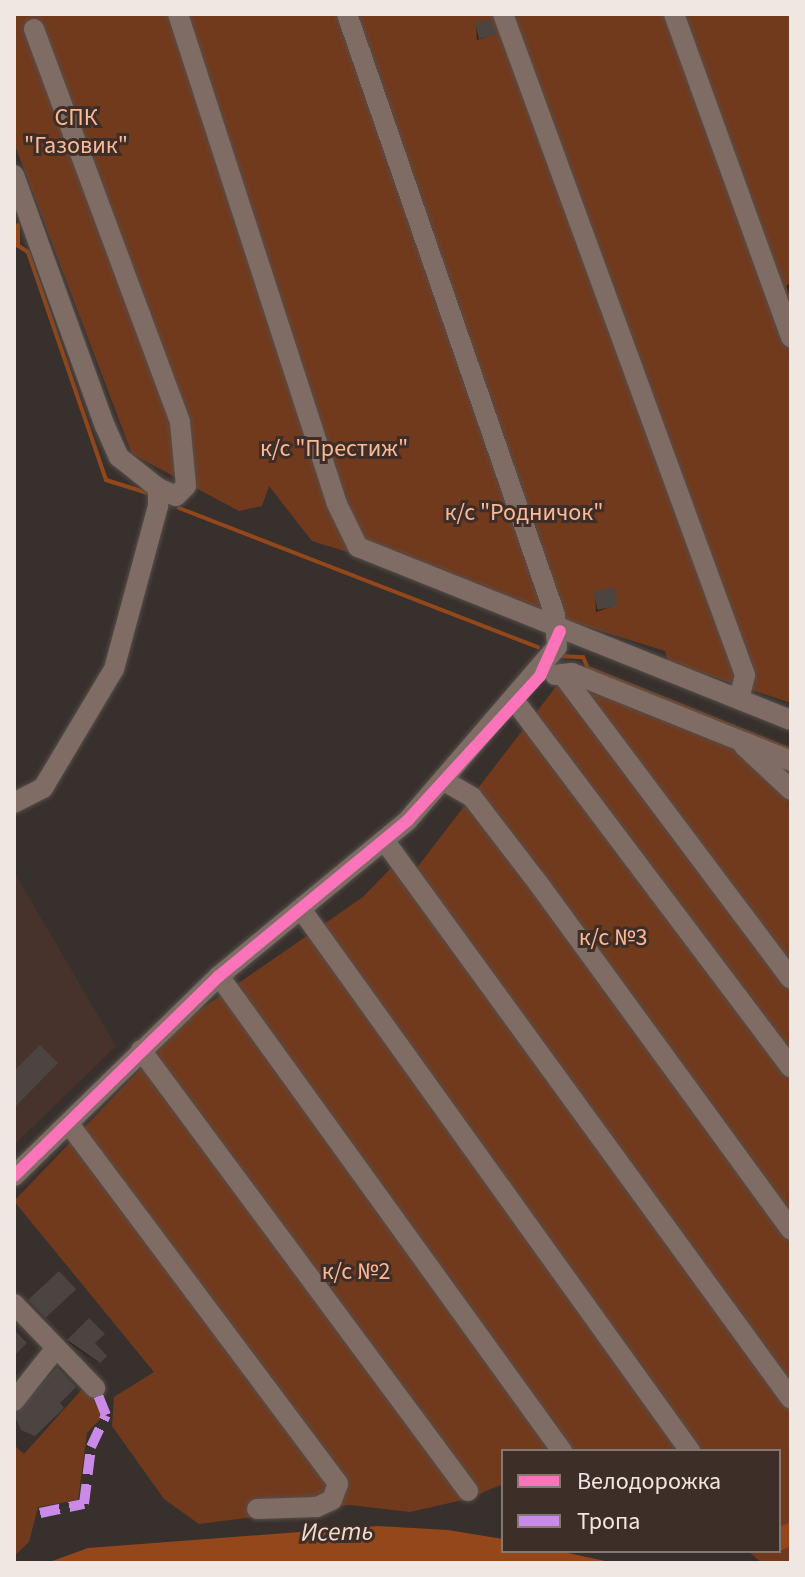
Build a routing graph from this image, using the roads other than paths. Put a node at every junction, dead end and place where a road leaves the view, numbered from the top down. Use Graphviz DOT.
graph roads {
  1 [pos="178,14"];
  2 [pos="347,14"];
  3 [pos="503,14"];
  4 [pos="674,14"];
  5 [pos="34,29"];
  6 [pos="14,175"];
  7 [pos="791,337"];
  8 [pos="158,488"];
  9 [pos="560,631"];
  10 [pos="562,674"];
  11 [pos="540,676"];
  12 [pos="739,699"];
  13 [pos="514,700"];
  14 [pos="791,720"];
  15 [pos="742,742"];
  16 [pos="791,761"];
  17 [pos="446,782"];
  18 [pos="791,790"];
  19 [pos="14,803"];
  20 [pos="384,840"];
  21 [pos="301,909"];
  22 [pos="219,976"];
  23 [pos="791,979"];
  24 [pos="141,1050"];
  25 [pos="791,1067"];
  26 [pos="69,1124"];
  27 [pos="14,1176"];
  28 [pos="791,1230"];
  29 [pos="14,1304"];
  30 [pos="56,1348"];
  31 [pos="95,1388"];
  32 [pos="791,1399"];
  33 [pos="14,1401"];
  34 [pos="561,1449"];
  35 [pos="689,1449"];
  36 [pos="468,1491"];
  37 [pos="257,1509"];
  1 -- 9 [label="street"];
  2 -- 9 [label="street"];
  3 -- 12 [label="street"];
  4 -- 7 [label="street"];
  5 -- 8 [label="street"];
  6 -- 8 [label="street"];
  8 -- 19 [label="street"];
  9 -- 11 [label="street"];
  9 -- 12 [label="street"];
  10 -- 11 [label="street"];
  10 -- 15 [label="street"];
  10 -- 23 [label="street"];
  11 -- 13 [label="street"];
  12 -- 14 [label="street"];
  13 -- 17 [label="street"];
  13 -- 25 [label="street"];
  15 -- 16 [label="street"];
  15 -- 18 [label="street"];
  17 -- 20 [label="street"];
  17 -- 28 [label="street"];
  20 -- 21 [label="street"];
  20 -- 32 [label="street"];
  21 -- 22 [label="street"];
  21 -- 35 [label="street"];
  22 -- 24 [label="street"];
  22 -- 34 [label="street"];
  24 -- 26 [label="street"];
  24 -- 36 [label="street"];
  26 -- 27 [label="street"];
  26 -- 37 [label="street"];
  29 -- 30 [label="street"];
  30 -- 31 [label="street"];
  30 -- 33 [label="street"];
}
